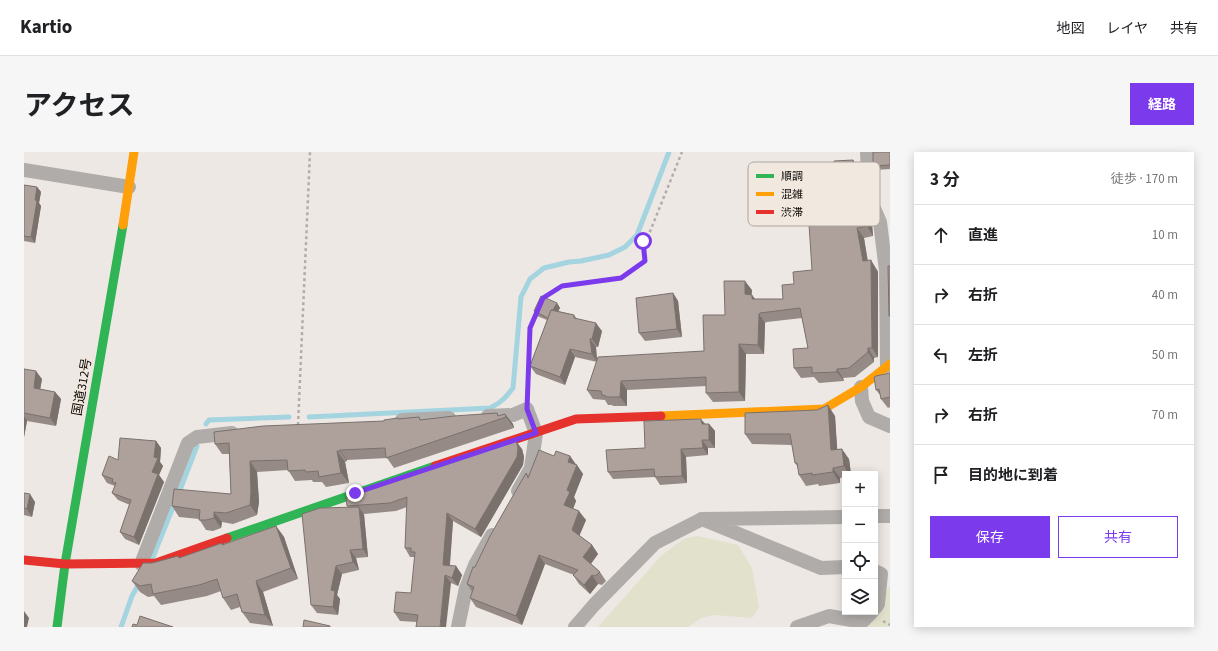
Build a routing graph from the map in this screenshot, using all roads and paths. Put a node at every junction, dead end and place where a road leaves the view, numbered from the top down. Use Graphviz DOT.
graph roads {
  1 [pos="134,152"];
  2 [pos="310,152"];
  3 [pos="682,152"];
  4 [pos="867,152"];
  5 [pos="867,162"];
  6 [pos="24,170"];
  7 [pos="129,187"];
  8 [pos="880,222"];
  9 [pos="540,304"];
  10 [pos="538,310"];
  11 [pos="889,365"];
  12 [pos="861,387"];
  13 [pos="527,409"];
  14 [pos="386,421"];
  15 [pos="298,425"];
  16 [pos="890,426"];
  17 [pos="244,432"];
  18 [pos="536,433"];
  19 [pos="512,501"];
  20 [pos="878,516"];
  21 [pos="890,516"];
  22 [pos="842,517"];
  23 [pos="702,519"];
  24 [pos="497,526"];
  25 [pos="24,560"];
  26 [pos="65,564"];
  27 [pos="141,564"];
  28 [pos="842,567"];
  29 [pos="878,572"];
  30 [pos="878,604"];
  31 [pos="869,615"];
  32 [pos="58,627"];
  33 [pos="458,627"];
  34 [pos="574,627"];
  35 [pos="797,627"];
  1 -- 7 [label="main road, 国道312号"];
  2 -- 15 [label="path"];
  3 -- 9 [label="path"];
  4 -- 5 [label="street"];
  6 -- 7 [label="street"];
  7 -- 26 [label="main road, 国道312号"];
  8 -- 11 [label="street"];
  10 -- 13 [label="path"];
  11 -- 12 [label="main road"];
  12 -- 16 [label="street"];
  12 -- 18 [label="main road"];
  13 -- 14 [label="street"];
  13 -- 18 [label="street"];
  17 -- 27 [label="street"];
  18 -- 19 [label="street"];
  18 -- 27 [label="main road"];
  20 -- 21 [label="street"];
  22 -- 23 [label="street"];
  23 -- 28 [label="street"];
  23 -- 34 [label="street"];
  24 -- 33 [label="street"];
  25 -- 26 [label="main road"];
  26 -- 27 [label="main road"];
  26 -- 32 [label="main road, 国道312号"];
  29 -- 30 [label="street"];
  31 -- 35 [label="street"];
}
